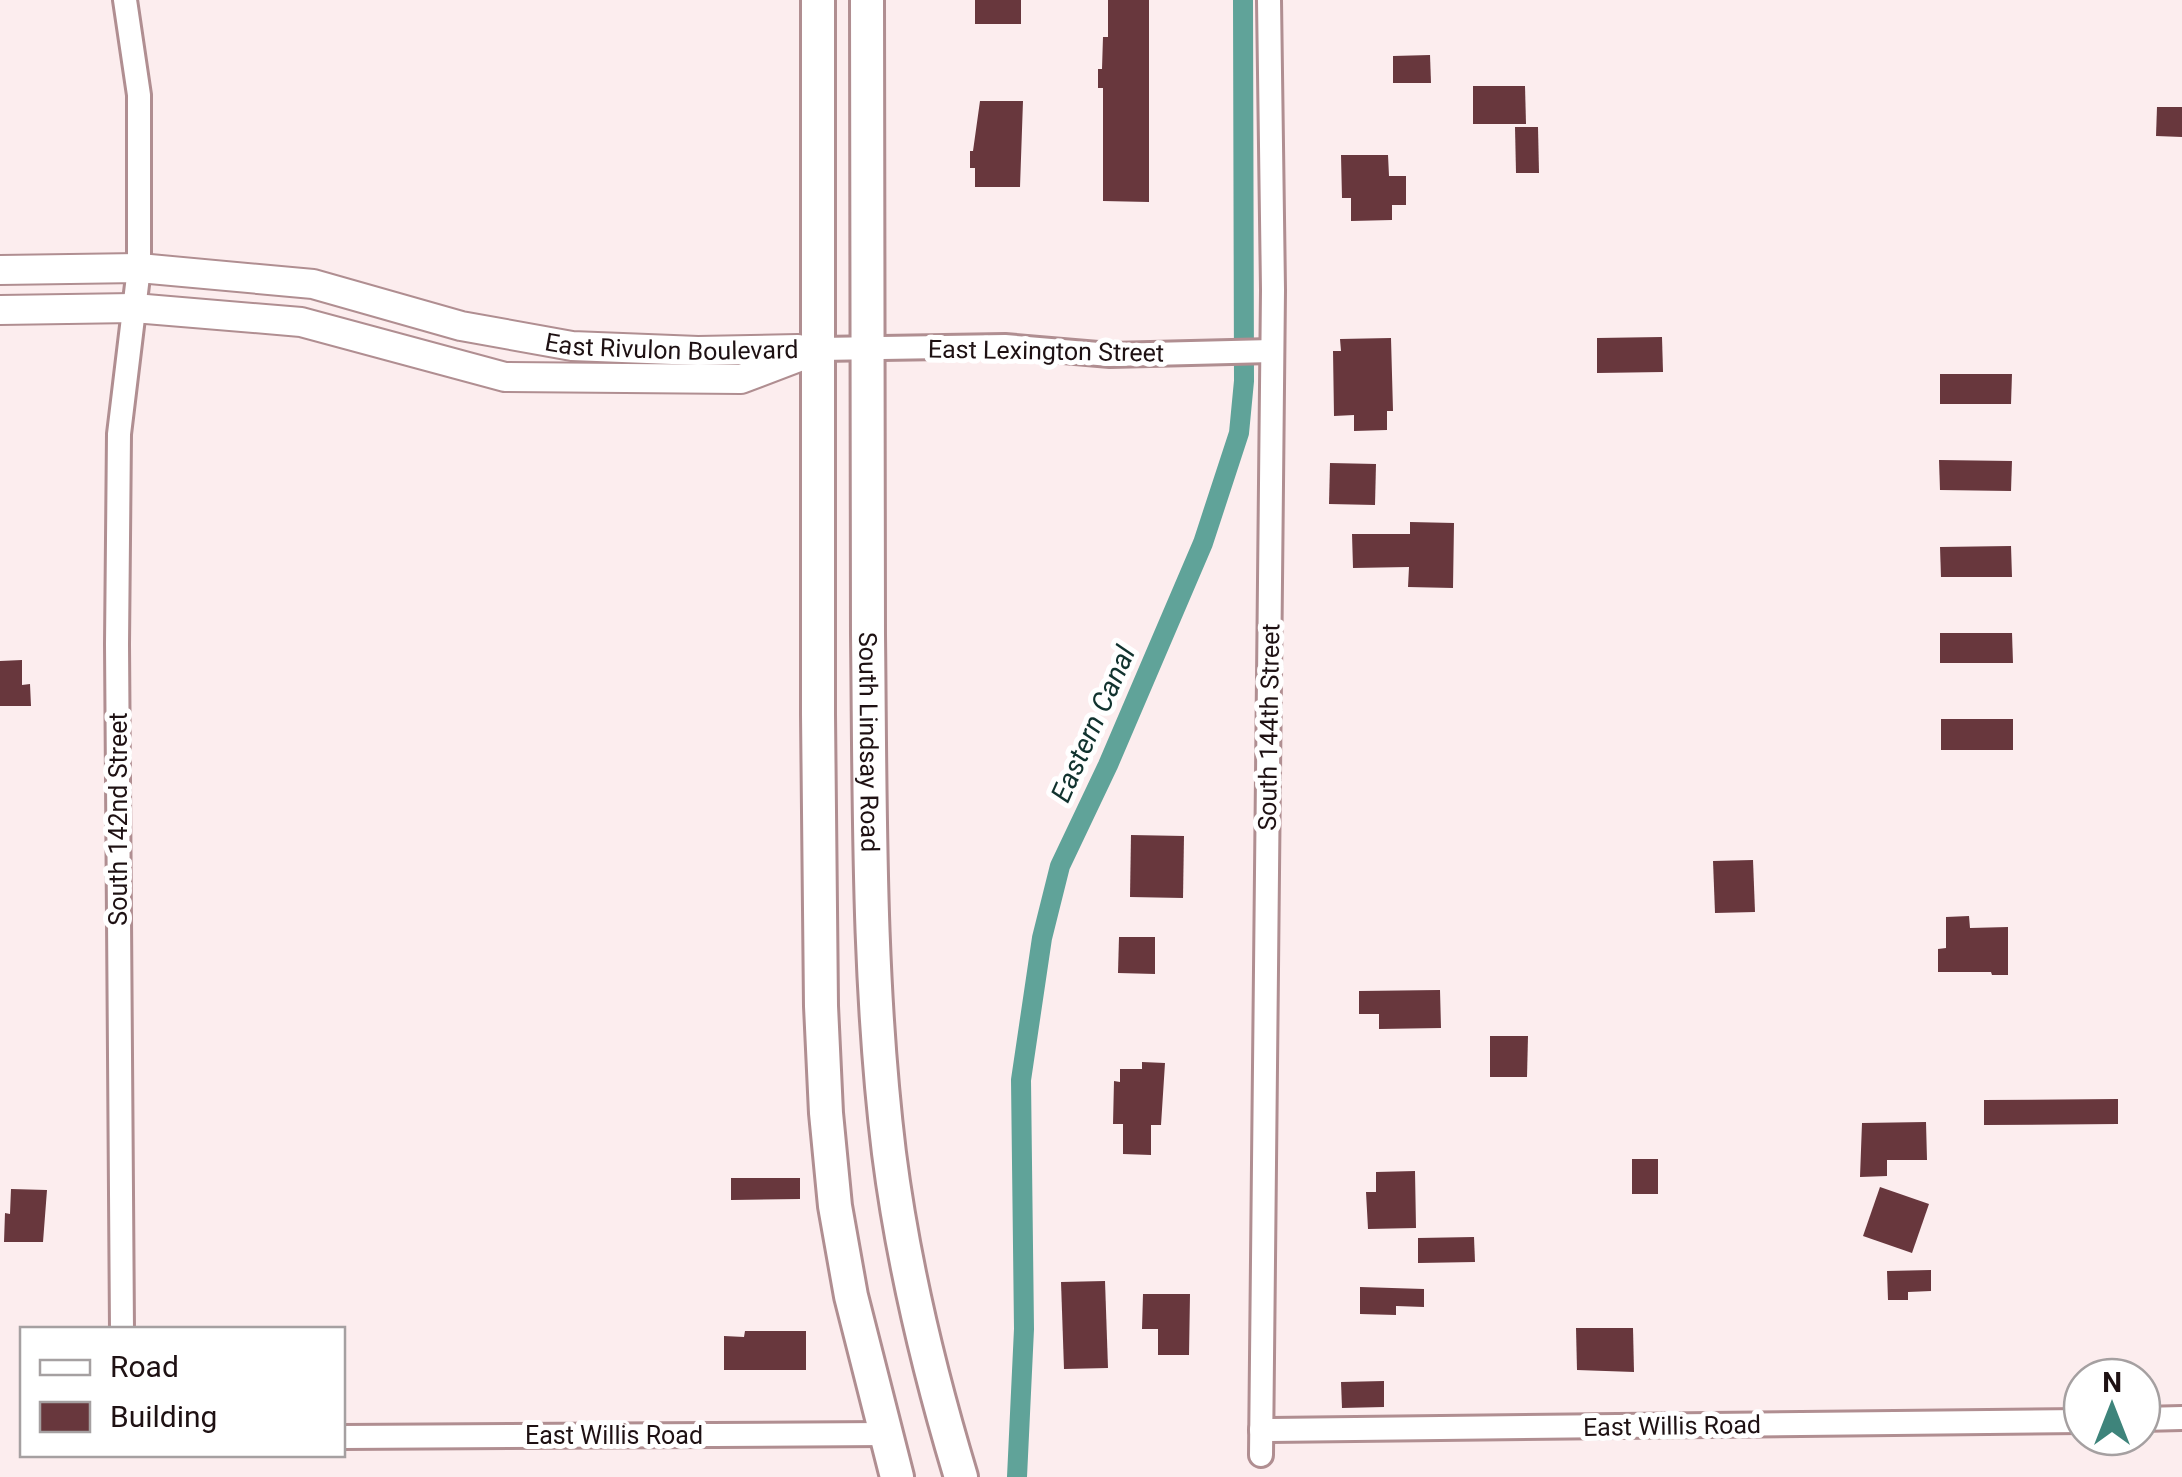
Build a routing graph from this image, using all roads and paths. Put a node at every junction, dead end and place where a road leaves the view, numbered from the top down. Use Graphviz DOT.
graph roads {
  1 [pos="124,0"];
  2 [pos="818,0"];
  3 [pos="867,0"];
  4 [pos="1269,0"];
  5 [pos="139,268"];
  6 [pos="0,270"];
  7 [pos="134,308"];
  8 [pos="0,310"];
  9 [pos="820,349"];
  10 [pos="866,349"];
  11 [pos="1265,351"];
  12 [pos="122,1327"];
  13 [pos="2062,1420"];
  14 [pos="1261,1430"];
  15 [pos="886,1434"];
  16 [pos="345,1437"];
  17 [pos="1260,1455"];
  18 [pos="897,1477"];
  19 [pos="961,1477"];
  1 -- 5 [label="street, South 142nd Street"];
  2 -- 9 [label="main road, South Lindsay Road"];
  3 -- 10 [label="main road, South Lindsay Road"];
  4 -- 11 [label="street, South 144th Street"];
  5 -- 6 [label="street, East Rivulon Boulevard"];
  5 -- 7 [label="street, South 142nd Street"];
  5 -- 9 [label="street, East Rivulon Boulevard"];
  7 -- 8 [label="street, East Rivulon Boulevard"];
  7 -- 9 [label="street, East Rivulon Boulevard"];
  7 -- 12 [label="street, South 142nd Street"];
  9 -- 10 [label="street, East Lexington Street"];
  9 -- 15 [label="main road, South Lindsay Road"];
  10 -- 11 [label="street, East Lexington Street"];
  10 -- 19 [label="main road, South Lindsay Road"];
  11 -- 14 [label="street, South 144th Street"];
  13 -- 14 [label="street, East Willis Road"];
  14 -- 17 [label="street, South 144th Street"];
  15 -- 16 [label="street, East Willis Road"];
  15 -- 18 [label="main road, South Lindsay Road"];
}
